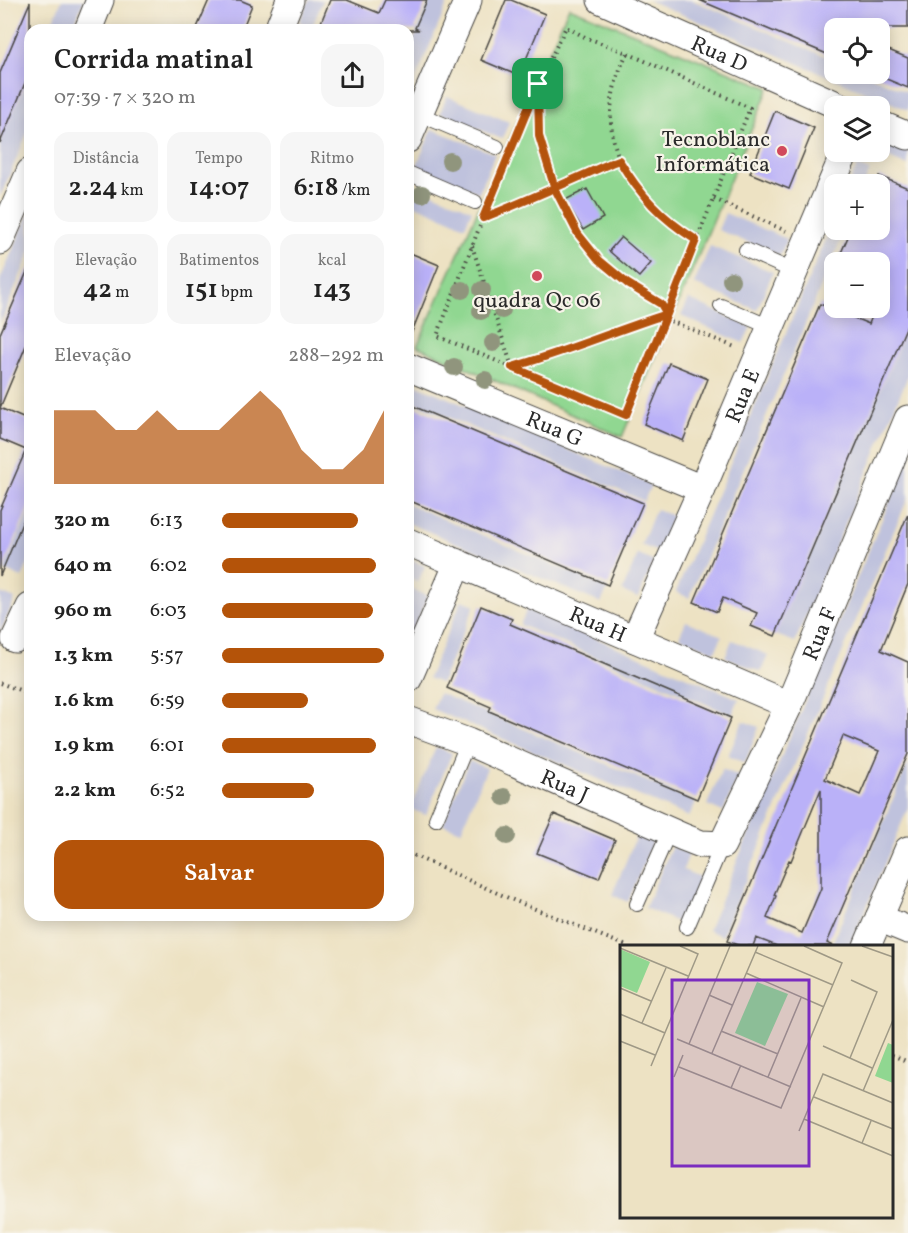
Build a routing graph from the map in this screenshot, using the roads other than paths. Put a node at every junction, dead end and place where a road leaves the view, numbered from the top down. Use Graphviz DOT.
graph roads {
  1 [pos="100,0"];
  2 [pos="290,0"];
  3 [pos="468,0"];
  4 [pos="601,0"];
  5 [pos="90,24"];
  6 [pos="280,24"];
  7 [pos="824,100"];
  8 [pos="419,114"];
  9 [pos="414,125"];
  10 [pos="890,129"];
  11 [pos="908,136"];
  12 [pos="504,149"];
  13 [pos="840,162"];
  14 [pos="414,176"];
  15 [pos="24,186"];
  16 [pos="481,204"];
  17 [pos="0,241"];
  18 [pos="746,250"];
  19 [pos="793,271"];
  20 [pos="721,306"];
  21 [pos="770,327"];
  22 [pos="414,369"];
  23 [pos="908,419"];
  24 [pos="702,489"];
  25 [pos="414,545"];
  26 [pos="458,563"];
  27 [pos="24,620"];
  28 [pos="15,639"];
  29 [pos="635,639"];
  30 [pos="414,665"];
  31 [pos="789,705"];
  32 [pos="414,722"];
  33 [pos="468,742"];
  34 [pos="436,819"];
  35 [pos="670,830"];
  36 [pos="722,845"];
  37 [pos="908,850"];
  38 [pos="637,904"];
  39 [pos="879,918"];
  40 [pos="687,927"];
  41 [pos="908,930"];
  42 [pos="867,945"];
  1 -- 5 [label="street"];
  2 -- 6 [label="street"];
  3 -- 8 [label="street"];
  4 -- 7 [label="street, Rua D"];
  8 -- 9 [label="street"];
  8 -- 12 [label="lane"];
  10 -- 11 [label="street"];
  13 -- 19 [label="street, Rua E"];
  14 -- 16 [label="lane"];
  15 -- 17 [label="street"];
  18 -- 19 [label="lane"];
  19 -- 21 [label="street, Rua E"];
  20 -- 21 [label="lane"];
  21 -- 24 [label="street, Rua E"];
  22 -- 24 [label="street, Rua G"];
  23 -- 31 [label="street, Rua F"];
  24 -- 29 [label="street, Rua E"];
  25 -- 26 [label="street, Rua H"];
  26 -- 29 [label="street, Rua H"];
  26 -- 30 [label="street"];
  27 -- 28 [label="street"];
  29 -- 31 [label="street, Rua H"];
  31 -- 36 [label="street, Rua F"];
  32 -- 33 [label="street, Rua J"];
  33 -- 34 [label="lane"];
  33 -- 35 [label="street, Rua J"];
  35 -- 36 [label="street, Rua J"];
  35 -- 38 [label="lane"];
  36 -- 40 [label="lane"];
  37 -- 39 [label="street"];
  39 -- 41 [label="street"];
  39 -- 42 [label="street"];
}
